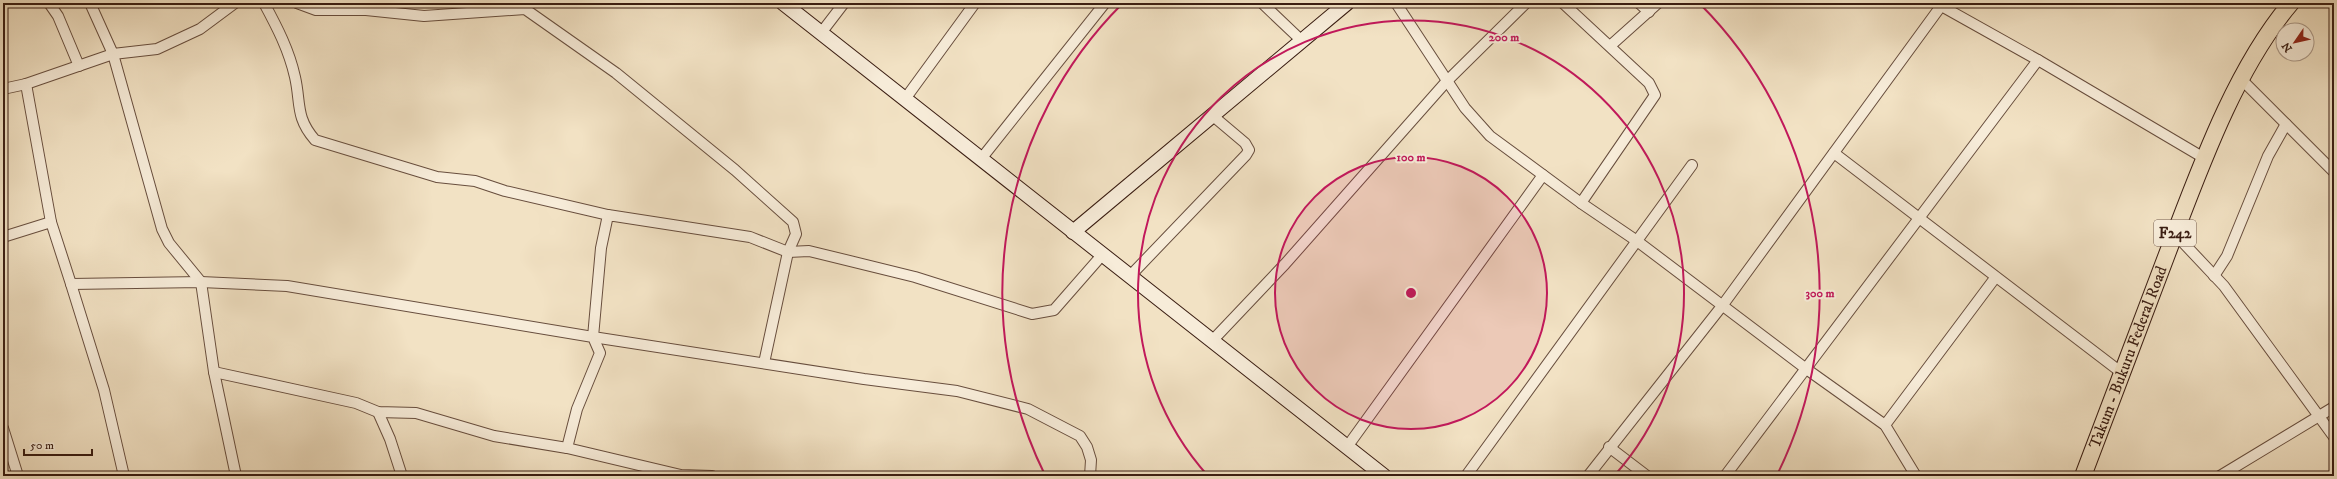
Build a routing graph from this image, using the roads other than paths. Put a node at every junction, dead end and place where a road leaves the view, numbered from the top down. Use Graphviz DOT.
graph roads {
  1 [pos="49,3"];
  2 [pos="90,3"];
  3 [pos="235,3"];
  4 [pos="264,3"];
  5 [pos="297,3"];
  6 [pos="783,3"];
  7 [pos="844,3"];
  8 [pos="975,3"];
  9 [pos="1105,3"];
  10 [pos="1262,3"];
  11 [pos="1347,3"];
  12 [pos="1396,3"];
  13 [pos="1526,3"];
  14 [pos="1563,3"];
  15 [pos="1639,3"];
  16 [pos="1658,3"];
  17 [pos="2291,3"];
  18 [pos="1939,5"];
  19 [pos="1649,12"];
  20 [pos="821,32"];
  21 [pos="1302,41"];
  22 [pos="1610,46"];
  23 [pos="113,54"];
  24 [pos="2038,60"];
  25 [pos="80,66"];
  26 [pos="2242,80"];
  27 [pos="1446,82"];
  28 [pos="26,84"];
  29 [pos="3,89"];
  30 [pos="905,99"];
  31 [pos="1213,116"];
  32 [pos="2286,124"];
  33 [pos="1834,153"];
  34 [pos="2204,158"];
  35 [pos="981,159"];
  36 [pos="1692,165"];
  37 [pos="2334,172"];
  38 [pos="1543,175"];
  39 [pos="1581,203"];
  40 [pos="608,215"];
  41 [pos="1919,218"];
  42 [pos="51,222"];
  43 [pos="1074,232"];
  44 [pos="2175,234"];
  45 [pos="3,237"];
  46 [pos="1637,241"];
  47 [pos="788,252"];
  48 [pos="1104,254"];
  49 [pos="1130,276"];
  50 [pos="2214,276"];
  51 [pos="1995,278"];
  52 [pos="201,282"];
  53 [pos="71,284"];
  54 [pos="1722,306"];
  55 [pos="593,337"];
  56 [pos="1212,341"];
  57 [pos="764,364"];
  58 [pos="1805,368"];
  59 [pos="214,372"];
  60 [pos="2122,373"];
  61 [pos="2334,407"];
  62 [pos="378,412"];
  63 [pos="2321,417"];
  64 [pos="1885,425"];
  65 [pos="3,428"];
  66 [pos="2334,437"];
  67 [pos="1347,447"];
  68 [pos="1609,447"];
  69 [pos="567,448"];
  70 [pos="682,475"];
  71 [pos="2224,475"];
  72 [pos="18,476"];
  73 [pos="124,476"];
  74 [pos="236,476"];
  75 [pos="402,476"];
  76 [pos="712,476"];
  77 [pos="1090,476"];
  78 [pos="1384,476"];
  79 [pos="1466,476"];
  80 [pos="1588,476"];
  81 [pos="1647,476"];
  82 [pos="1725,476"];
  83 [pos="1916,476"];
  84 [pos="2083,476"];
  1 -- 25 [label="street"];
  2 -- 23 [label="street"];
  3 -- 23 [label="street"];
  4 -- 40 [label="street"];
  5 -- 47 [label="street"];
  6 -- 20 [label="main road"];
  7 -- 20 [label="street"];
  8 -- 30 [label="street"];
  9 -- 35 [label="street"];
  10 -- 21 [label="street"];
  11 -- 21 [label="main road"];
  12 -- 27 [label="street"];
  13 -- 27 [label="street"];
  14 -- 22 [label="street"];
  15 -- 19 [label="street"];
  16 -- 19 [label="street"];
  17 -- 26 [label="main road, Takum - Bukuru Federal Road / F242"];
  18 -- 24 [label="street"];
  18 -- 33 [label="street"];
  19 -- 22 [label="street"];
  20 -- 30 [label="main road"];
  21 -- 31 [label="main road"];
  22 -- 39 [label="street"];
  23 -- 25 [label="street"];
  23 -- 52 [label="street"];
  24 -- 34 [label="street"];
  24 -- 41 [label="street"];
  25 -- 28 [label="street"];
  26 -- 32 [label="street"];
  26 -- 34 [label="main road, Takum - Bukuru Federal Road / F242"];
  27 -- 38 [label="street"];
  27 -- 56 [label="street"];
  28 -- 29 [label="street"];
  28 -- 42 [label="street"];
  30 -- 35 [label="main road"];
  31 -- 43 [label="main road"];
  31 -- 49 [label="street"];
  32 -- 37 [label="street"];
  32 -- 50 [label="street"];
  33 -- 41 [label="street"];
  33 -- 54 [label="street"];
  34 -- 44 [label="main road, Takum - Bukuru Federal Road / F242"];
  35 -- 43 [label="main road"];
  36 -- 46 [label="street"];
  38 -- 39 [label="street"];
  38 -- 67 [label="street"];
  39 -- 46 [label="street"];
  40 -- 47 [label="street"];
  40 -- 55 [label="street"];
  41 -- 51 [label="street"];
  41 -- 58 [label="street"];
  42 -- 45 [label="street"];
  42 -- 53 [label="street"];
  43 -- 48 [label="main road"];
  44 -- 50 [label="street"];
  44 -- 60 [label="main road, Takum - Bukuru Federal Road / F242"];
  46 -- 54 [label="street"];
  46 -- 79 [label="street"];
  47 -- 48 [label="street"];
  47 -- 57 [label="street"];
  48 -- 49 [label="main road"];
  49 -- 56 [label="main road"];
  50 -- 63 [label="street"];
  51 -- 60 [label="street"];
  51 -- 64 [label="street"];
  52 -- 53 [label="street"];
  52 -- 55 [label="street"];
  52 -- 59 [label="street"];
  53 -- 73 [label="street"];
  54 -- 58 [label="street"];
  54 -- 68 [label="street"];
  55 -- 57 [label="street"];
  55 -- 69 [label="street"];
  56 -- 67 [label="main road"];
  57 -- 77 [label="street"];
  58 -- 64 [label="street"];
  58 -- 82 [label="street"];
  59 -- 62 [label="street"];
  59 -- 74 [label="street"];
  60 -- 84 [label="main road, Takum - Bukuru Federal Road / F242"];
  61 -- 63 [label="street"];
  62 -- 69 [label="street"];
  62 -- 75 [label="street"];
  63 -- 66 [label="street"];
  63 -- 71 [label="street"];
  64 -- 83 [label="street"];
  65 -- 72 [label="street"];
  67 -- 78 [label="main road"];
  68 -- 80 [label="street"];
  68 -- 81 [label="street"];
  69 -- 70 [label="street"];
  70 -- 76 [label="street"];
}
